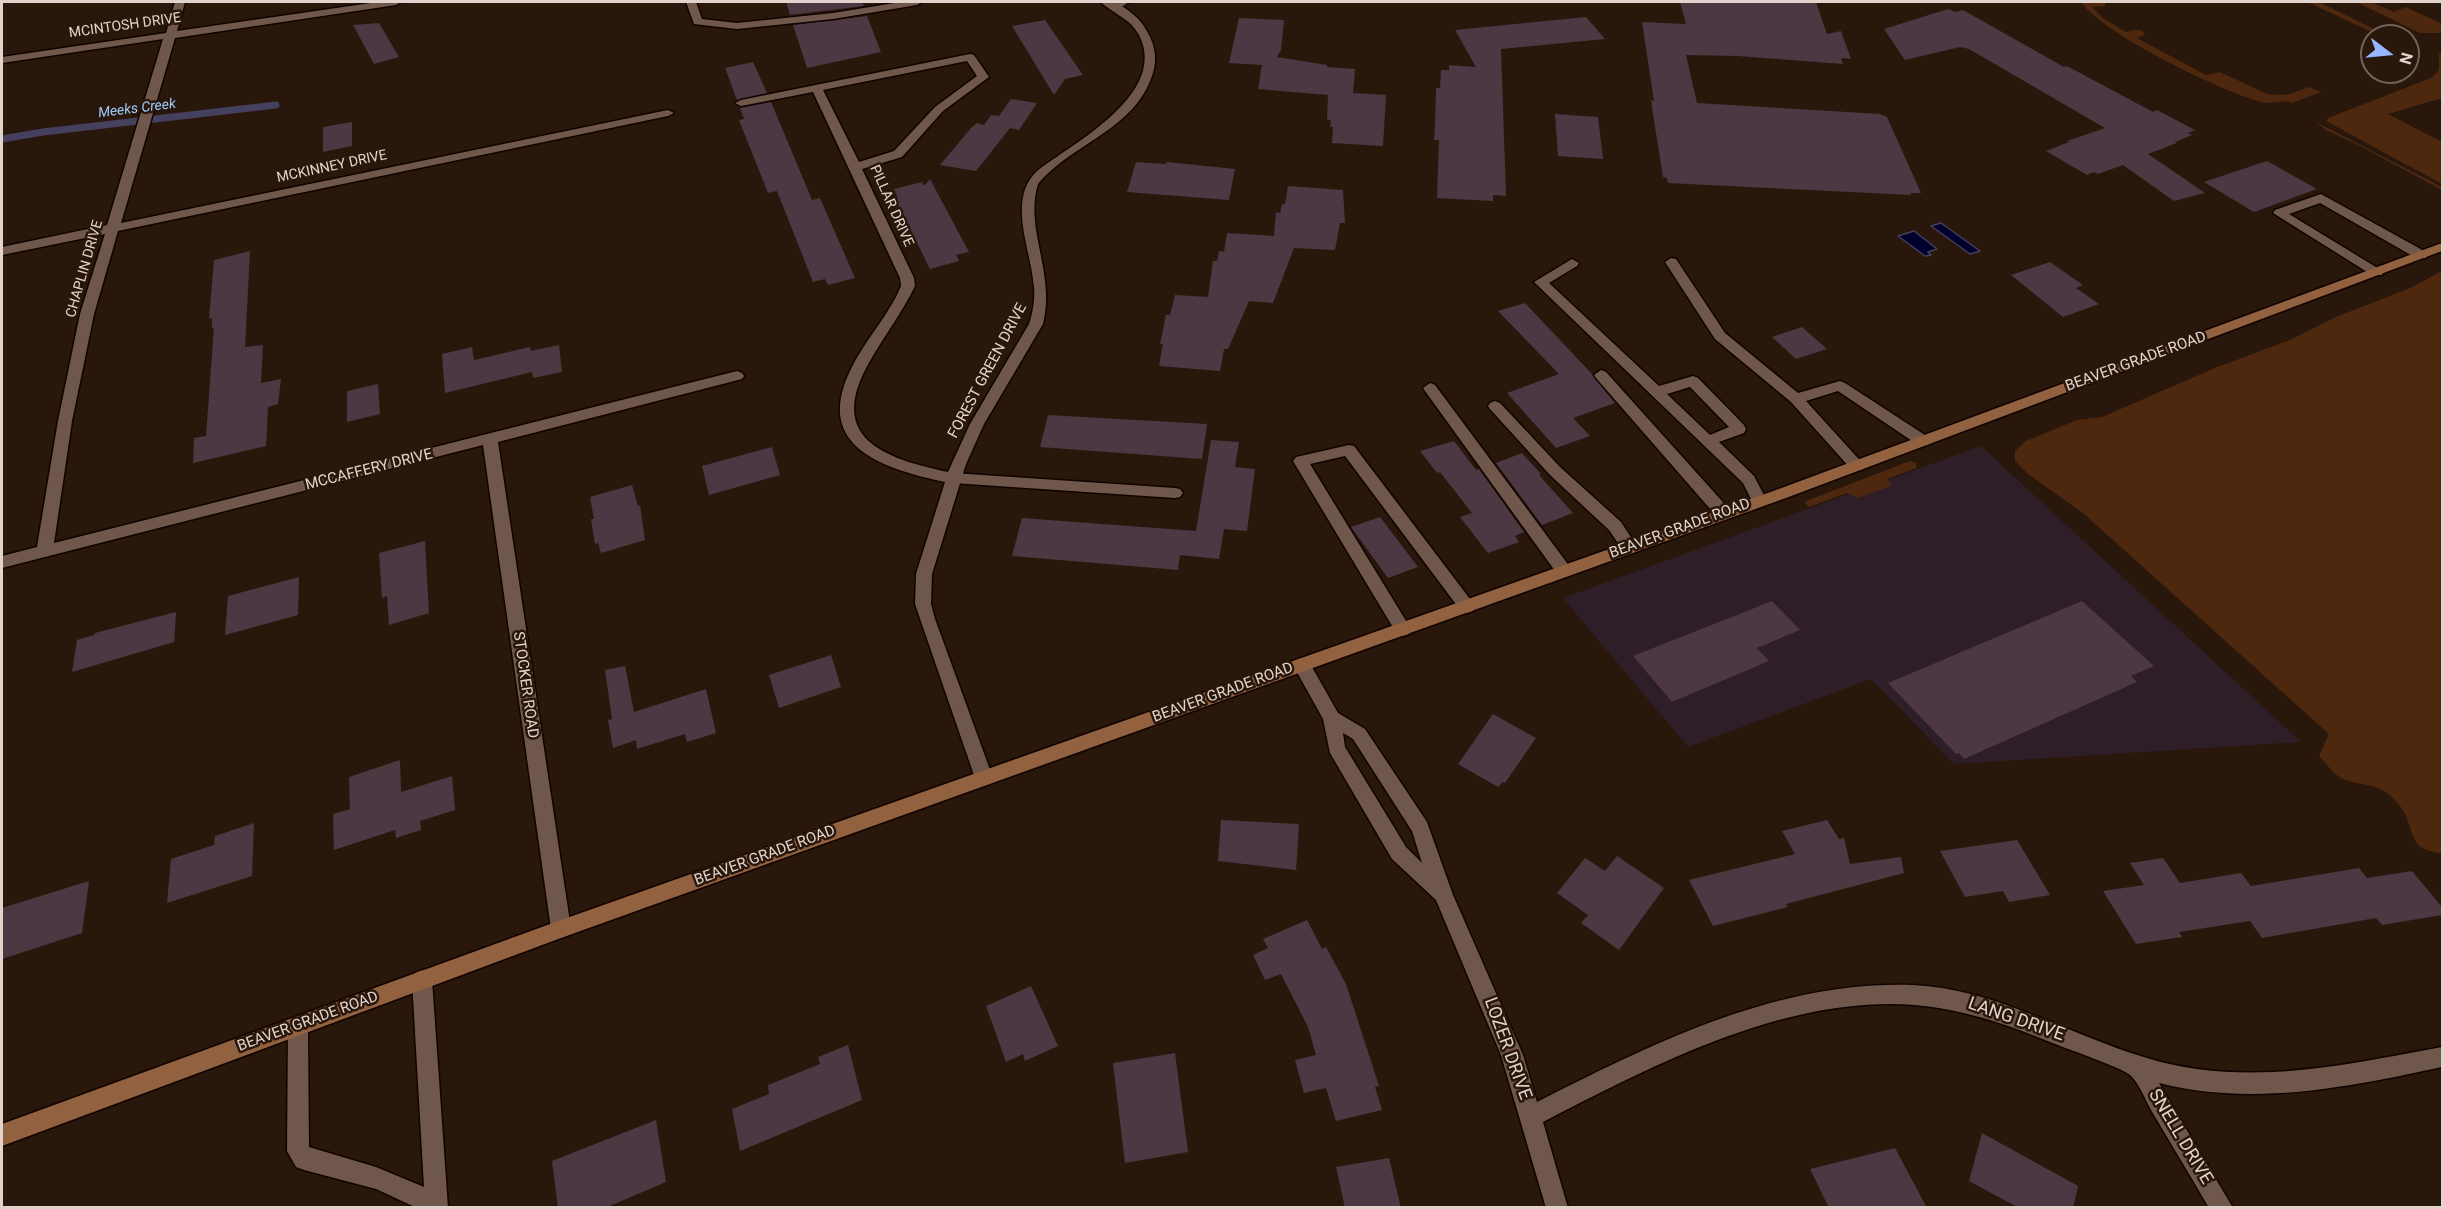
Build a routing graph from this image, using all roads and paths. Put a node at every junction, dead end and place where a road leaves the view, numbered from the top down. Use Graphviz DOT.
graph roads {
  1 [pos="180,2"];
  2 [pos="396,2"];
  3 [pos="691,2"];
  4 [pos="917,2"];
  5 [pos="1115,3"];
  6 [pos="170,35"];
  7 [pos="2,60"];
  8 [pos="817,88"];
  9 [pos="741,103"];
  10 [pos="668,113"];
  11 [pos="855,167"];
  12 [pos="112,228"];
  13 [pos="2442,247"];
  14 [pos="2,251"];
  15 [pos="2421,255"];
  16 [pos="1671,262"];
  17 [pos="1572,263"];
  18 [pos="2377,272"];
  19 [pos="1601,375"];
  20 [pos="737,376"];
  21 [pos="1430,388"];
  22 [pos="1657,392"];
  23 [pos="1796,399"];
  24 [pos="1495,406"];
  25 [pos="490,440"];
  26 [pos="1708,441"];
  27 [pos="1923,441"];
  28 [pos="1857,466"];
  29 [pos="953,478"];
  30 [pos="1175,493"];
  31 [pos="1759,501"];
  32 [pos="1724,514"];
  33 [pos="1630,548"];
  34 [pos="45,550"];
  35 [pos="2,562"];
  36 [pos="1564,571"];
  37 [pos="1467,607"];
  38 [pos="1403,629"];
  39 [pos="1302,665"];
  40 [pos="1332,718"];
  41 [pos="984,778"];
  42 [pos="1443,895"];
  43 [pos="561,929"];
  44 [pos="422,980"];
  45 [pos="297,1026"];
  46 [pos="2442,1057"];
  47 [pos="2137,1066"];
  48 [pos="1531,1116"];
  49 [pos="2,1135"];
  50 [pos="437,1207"];
  51 [pos="1557,1208"];
  52 [pos="2222,1208"];
  1 -- 6 [label="street, CHAPLIN DRIVE"];
  2 -- 6 [label="street, MCINTOSH DRIVE"];
  3 -- 4 [label="street"];
  5 -- 29 [label="street, FOREST GREEN DRIVE"];
  6 -- 7 [label="street, MCINTOSH DRIVE"];
  6 -- 12 [label="street, CHAPLIN DRIVE"];
  8 -- 9 [label="street, PILLAR DRIVE"];
  8 -- 11 [label="street"];
  8 -- 11 [label="street, PILLAR DRIVE"];
  10 -- 12 [label="street, MCKINNEY DRIVE"];
  11 -- 29 [label="street, PILLAR DRIVE"];
  12 -- 14 [label="street, MCKINNEY DRIVE"];
  12 -- 34 [label="street, CHAPLIN DRIVE"];
  13 -- 15 [label="main road, BEAVER GRADE ROAD"];
  15 -- 18 [label="main road, BEAVER GRADE ROAD"];
  15 -- 18 [label="street"];
  16 -- 23 [label="street"];
  17 -- 22 [label="street"];
  18 -- 27 [label="main road, BEAVER GRADE ROAD"];
  19 -- 32 [label="street"];
  20 -- 25 [label="street, MCCAFFERY DRIVE"];
  21 -- 36 [label="street"];
  22 -- 26 [label="street"];
  22 -- 26 [label="street"];
  23 -- 27 [label="street"];
  23 -- 28 [label="street"];
  24 -- 33 [label="street"];
  25 -- 34 [label="street, MCCAFFERY DRIVE"];
  25 -- 43 [label="street, STOCKER ROAD"];
  26 -- 31 [label="street"];
  27 -- 28 [label="main road, BEAVER GRADE ROAD"];
  28 -- 31 [label="main road, BEAVER GRADE ROAD"];
  29 -- 30 [label="street"];
  29 -- 41 [label="street, FOREST GREEN DRIVE"];
  31 -- 32 [label="main road, BEAVER GRADE ROAD"];
  32 -- 33 [label="main road, BEAVER GRADE ROAD"];
  33 -- 36 [label="main road, BEAVER GRADE ROAD"];
  34 -- 35 [label="street, MCCAFFERY DRIVE"];
  36 -- 37 [label="main road, BEAVER GRADE ROAD"];
  37 -- 38 [label="main road, BEAVER GRADE ROAD"];
  37 -- 38 [label="street"];
  38 -- 39 [label="main road, BEAVER GRADE ROAD"];
  39 -- 40 [label="street, LOZER DRIVE"];
  39 -- 41 [label="main road, BEAVER GRADE ROAD"];
  40 -- 42 [label="street, LOZER DRIVE"];
  40 -- 42 [label="street, LOZER DRIVE"];
  41 -- 43 [label="main road, BEAVER GRADE ROAD"];
  42 -- 48 [label="street, LOZER DRIVE"];
  43 -- 44 [label="main road, BEAVER GRADE ROAD"];
  44 -- 45 [label="main road, BEAVER GRADE ROAD"];
  44 -- 50 [label="street"];
  45 -- 49 [label="main road, BEAVER GRADE ROAD"];
  45 -- 50 [label="street"];
  46 -- 47 [label="street, LANG DRIVE"];
  47 -- 48 [label="street, LANG DRIVE"];
  47 -- 52 [label="street, SNELL DRIVE"];
  48 -- 51 [label="street, LOZER DRIVE"];
}
